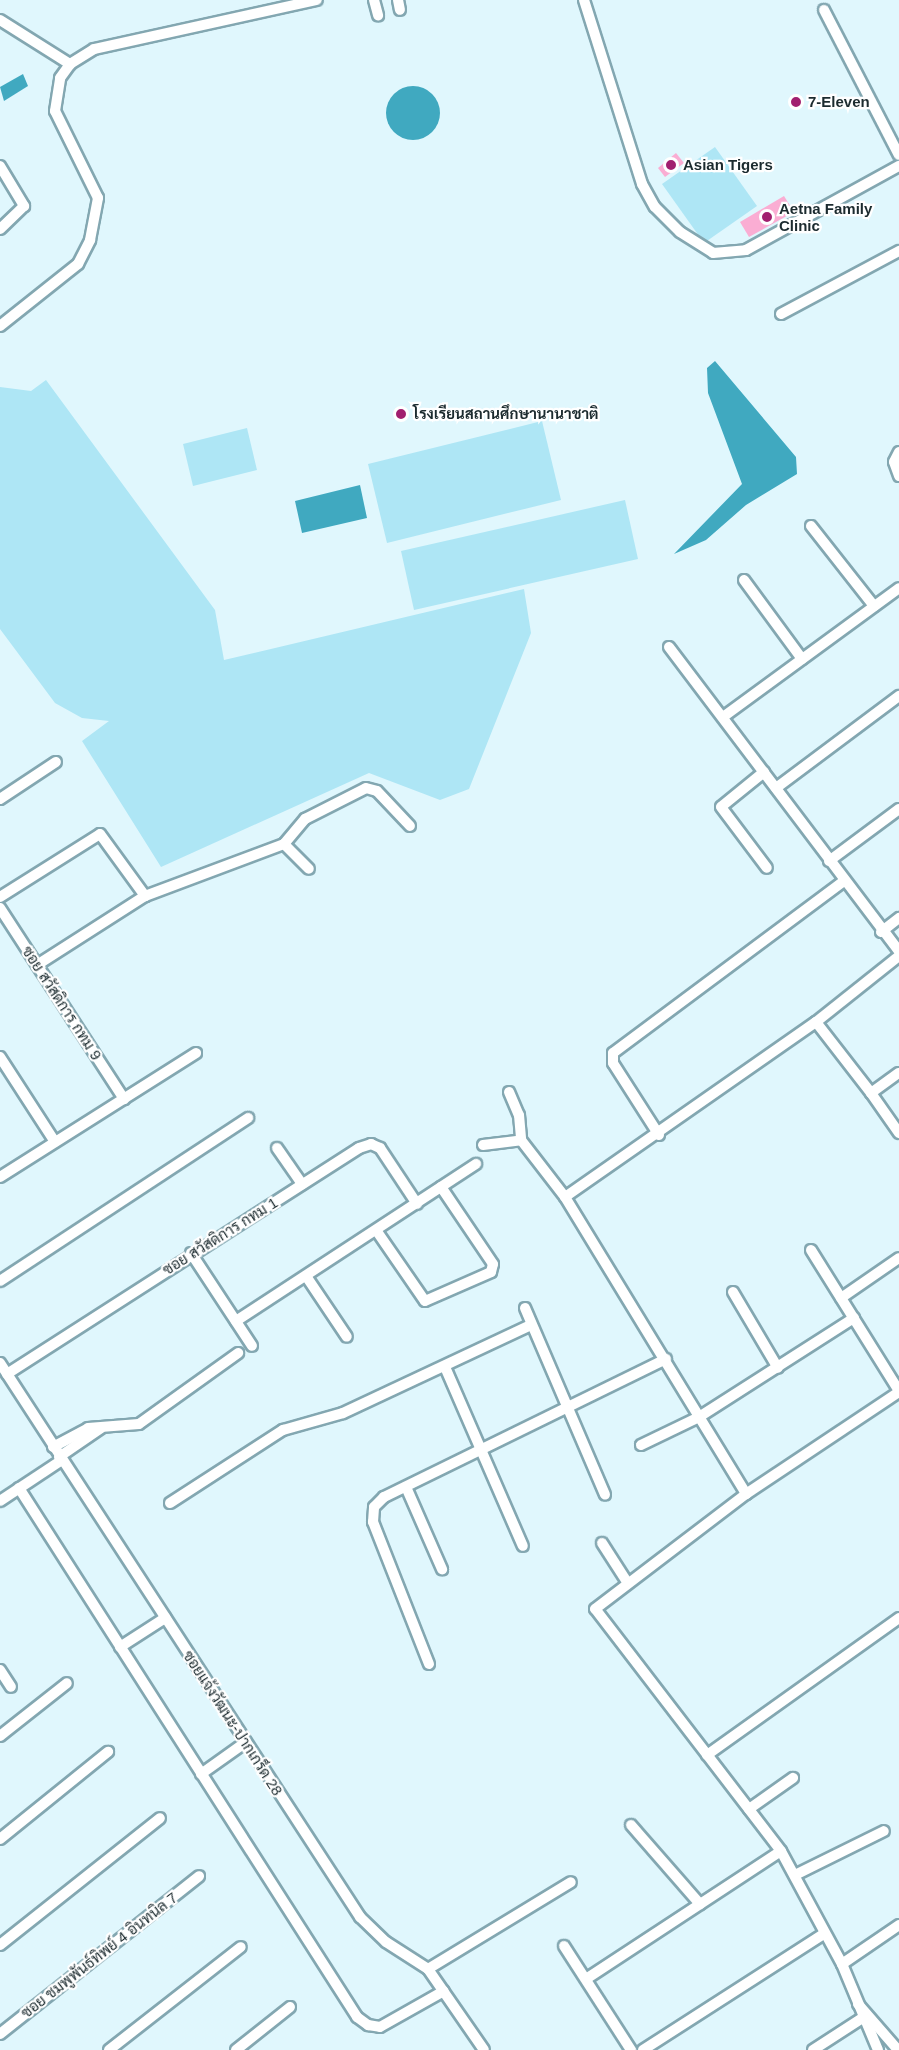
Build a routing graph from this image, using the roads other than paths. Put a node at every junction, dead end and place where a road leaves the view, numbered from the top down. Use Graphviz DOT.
graph roads {
  1 [pos="317,0"];
  2 [pos="374,0"];
  3 [pos="584,0"];
  4 [pos="824,10"];
  5 [pos="378,15"];
  6 [pos="0,20"];
  7 [pos="70,64"];
  8 [pos="899,155"];
  9 [pos="0,166"];
  10 [pos="899,166"];
  11 [pos="0,229"];
  12 [pos="899,251"];
  13 [pos="781,314"];
  14 [pos="0,326"];
  15 [pos="899,453"];
  16 [pos="899,476"];
  17 [pos="811,526"];
  18 [pos="744,580"];
  19 [pos="899,588"];
  20 [pos="874,606"];
  21 [pos="669,647"];
  22 [pos="802,659"];
  23 [pos="899,696"];
  24 [pos="723,717"];
  25 [pos="56,762"];
  26 [pos="764,772"];
  27 [pos="776,788"];
  28 [pos="0,799"];
  29 [pos="899,809"];
  30 [pos="410,826"];
  31 [pos="284,844"];
  32 [pos="829,861"];
  33 [pos="767,868"];
  34 [pos="309,869"];
  35 [pos="844,881"];
  36 [pos="145,896"];
  37 [pos="0,897"];
  38 [pos="0,908"];
  39 [pos="899,918"];
  40 [pos="881,932"];
  41 [pos="899,951"];
  42 [pos="899,956"];
  43 [pos="37,965"];
  44 [pos="816,1022"];
  45 [pos="196,1053"];
  46 [pos="0,1057"];
  47 [pos="899,1074"];
  48 [pos="509,1092"];
  49 [pos="871,1093"];
  50 [pos="124,1099"];
  51 [pos="248,1118"];
  52 [pos="899,1133"];
  53 [pos="659,1135"];
  54 [pos="522,1140"];
  55 [pos="55,1142"];
  56 [pos="483,1145"];
  57 [pos="277,1148"];
  58 [pos="476,1164"];
  59 [pos="0,1176"];
  60 [pos="302,1184"];
  61 [pos="441,1187"];
  62 [pos="565,1197"];
  63 [pos="417,1204"];
  64 [pos="376,1230"];
  65 [pos="811,1250"];
  66 [pos="191,1253"];
  67 [pos="899,1258"];
  68 [pos="306,1276"];
  69 [pos="0,1281"];
  70 [pos="733,1292"];
  71 [pos="841,1298"];
  72 [pos="525,1308"];
  73 [pos="854,1318"];
  74 [pos="236,1321"];
  75 [pos="531,1324"];
  76 [pos="347,1337"];
  77 [pos="252,1346"];
  78 [pos="238,1353"];
  79 [pos="666,1359"];
  80 [pos="0,1363"];
  81 [pos="445,1367"];
  82 [pos="778,1368"];
  83 [pos="6,1374"];
  84 [pos="899,1392"];
  85 [pos="565,1408"];
  86 [pos="699,1417"];
  87 [pos="101,1428"];
  88 [pos="641,1445"];
  89 [pos="52,1447"];
  90 [pos="481,1450"];
  91 [pos="61,1459"];
  92 [pos="406,1487"];
  93 [pos="19,1488"];
  94 [pos="605,1494"];
  95 [pos="746,1494"];
  96 [pos="0,1501"];
  97 [pos="170,1503"];
  98 [pos="602,1543"];
  99 [pos="523,1546"];
  100 [pos="442,1569"];
  101 [pos="627,1582"];
  102 [pos="165,1618"];
  103 [pos="899,1618"];
  104 [pos="120,1647"];
  105 [pos="429,1664"];
  106 [pos="0,1670"];
  107 [pos="67,1683"];
  108 [pos="11,1687"];
  109 [pos="0,1736"];
  110 [pos="246,1742"];
  111 [pos="108,1752"];
  112 [pos="707,1755"];
  113 [pos="201,1774"];
  114 [pos="793,1778"];
  115 [pos="749,1809"];
  116 [pos="160,1818"];
  117 [pos="631,1825"];
  118 [pos="884,1831"];
  119 [pos="0,1839"];
  120 [pos="781,1851"];
  121 [pos="795,1875"];
  122 [pos="199,1876"];
  123 [pos="570,1882"];
  124 [pos="700,1905"];
  125 [pos="899,1925"];
  126 [pos="825,1933"];
  127 [pos="0,1945"];
  128 [pos="564,1946"];
  129 [pos="241,1947"];
  130 [pos="842,1964"];
  131 [pos="428,1969"];
  132 [pos="586,1979"];
  133 [pos="444,1991"];
  134 [pos="858,2004"];
  135 [pos="290,2007"];
  136 [pos="861,2019"];
  137 [pos="0,2034"];
  138 [pos="109,2050"];
  139 [pos="236,2050"];
  140 [pos="484,2050"];
  141 [pos="631,2050"];
  142 [pos="644,2050"];
  143 [pos="813,2050"];
  144 [pos="878,2050"];
  145 [pos="898,2050"];
  1 -- 7 [label="street"];
  2 -- 5 [label="street"];
  3 -- 10 [label="street"];
  4 -- 8 [label="street"];
  6 -- 7 [label="street"];
  7 -- 14 [label="street"];
  9 -- 11 [label="street"];
  12 -- 13 [label="street"];
  15 -- 16 [label="street"];
  17 -- 20 [label="street"];
  18 -- 22 [label="street"];
  19 -- 20 [label="street"];
  20 -- 22 [label="street"];
  21 -- 24 [label="street"];
  22 -- 24 [label="street"];
  23 -- 27 [label="street"];
  24 -- 26 [label="street"];
  25 -- 28 [label="street"];
  26 -- 27 [label="street"];
  26 -- 33 [label="street"];
  27 -- 32 [label="street"];
  29 -- 32 [label="street"];
  30 -- 31 [label="street"];
  31 -- 34 [label="street"];
  31 -- 36 [label="street"];
  32 -- 35 [label="street"];
  35 -- 40 [label="street"];
  35 -- 53 [label="street"];
  36 -- 37 [label="street"];
  36 -- 43 [label="street"];
  38 -- 43 [label="street, ซอย สวัสดิการ กทม 9"];
  39 -- 40 [label="street"];
  40 -- 41 [label="street"];
  42 -- 44 [label="street"];
  43 -- 50 [label="street, ซอย สวัสดิการ กทม 9"];
  44 -- 49 [label="street"];
  44 -- 53 [label="street"];
  45 -- 50 [label="street"];
  46 -- 55 [label="street"];
  47 -- 49 [label="street"];
  48 -- 54 [label="street"];
  49 -- 52 [label="street"];
  50 -- 55 [label="street"];
  51 -- 69 [label="street"];
  53 -- 62 [label="street"];
  54 -- 56 [label="street"];
  54 -- 62 [label="street"];
  55 -- 59 [label="street"];
  57 -- 60 [label="street"];
  58 -- 61 [label="street"];
  60 -- 63 [label="street, ซอย สวัสดิการ กทม 1"];
  60 -- 66 [label="street, ซอย สวัสดิการ กทม 1"];
  61 -- 63 [label="street"];
  61 -- 64 [label="street"];
  62 -- 79 [label="street"];
  63 -- 64 [label="street"];
  64 -- 68 [label="street"];
  65 -- 71 [label="street"];
  66 -- 74 [label="street"];
  66 -- 83 [label="street, ซอย สวัสดิการ กทม 1"];
  67 -- 71 [label="street"];
  68 -- 74 [label="street"];
  68 -- 76 [label="street"];
  70 -- 82 [label="street"];
  71 -- 73 [label="street"];
  72 -- 75 [label="street"];
  73 -- 82 [label="street"];
  73 -- 84 [label="street"];
  74 -- 77 [label="street"];
  75 -- 81 [label="street"];
  75 -- 85 [label="street"];
  78 -- 87 [label="street"];
  79 -- 85 [label="street"];
  79 -- 86 [label="street"];
  80 -- 83 [label="street, ซอยแจ้งวัฒนะ-ปากเกร็ด 28"];
  81 -- 90 [label="street"];
  81 -- 97 [label="street"];
  82 -- 86 [label="street"];
  83 -- 89 [label="street, ซอยแจ้งวัฒนะ-ปากเกร็ด 28"];
  84 -- 95 [label="street"];
  85 -- 90 [label="street"];
  85 -- 94 [label="street"];
  86 -- 88 [label="street"];
  86 -- 95 [label="street"];
  87 -- 89 [label="street"];
  87 -- 91 [label="street"];
  89 -- 91 [label="street, ซอยแจ้งวัฒนะ-ปากเกร็ด 28"];
  90 -- 92 [label="street"];
  90 -- 99 [label="street"];
  91 -- 93 [label="street"];
  91 -- 102 [label="street, ซอยแจ้งวัฒนะ-ปากเกร็ด 28"];
  92 -- 100 [label="street"];
  92 -- 105 [label="street"];
  93 -- 96 [label="street"];
  93 -- 104 [label="street"];
  95 -- 101 [label="street"];
  98 -- 101 [label="street"];
  101 -- 112 [label="street"];
  102 -- 104 [label="street"];
  102 -- 110 [label="street, ซอยแจ้งวัฒนะ-ปากเกร็ด 28"];
  103 -- 112 [label="street"];
  104 -- 113 [label="street"];
  106 -- 108 [label="street"];
  107 -- 109 [label="street"];
  110 -- 113 [label="street"];
  110 -- 131 [label="street, ซอยแจ้งวัฒนะ-ปากเกร็ด 28"];
  111 -- 119 [label="street"];
  112 -- 115 [label="street"];
  113 -- 133 [label="street"];
  114 -- 115 [label="street"];
  115 -- 120 [label="street"];
  116 -- 127 [label="street"];
  117 -- 124 [label="street"];
  118 -- 121 [label="street"];
  120 -- 121 [label="street"];
  120 -- 124 [label="street"];
  121 -- 126 [label="street"];
  122 -- 137 [label="street, ซอย ชมพูพันธ์ทิพย์ 4 อินทนิล 7"];
  123 -- 131 [label="street"];
  124 -- 132 [label="street"];
  125 -- 130 [label="street"];
  126 -- 130 [label="street"];
  126 -- 142 [label="street"];
  128 -- 132 [label="street"];
  129 -- 138 [label="street"];
  130 -- 134 [label="street"];
  131 -- 133 [label="street, ซอยแจ้งวัฒนะ-ปากเกร็ด 28"];
  132 -- 141 [label="street"];
  133 -- 140 [label="street, ซอยแจ้งวัฒนะ-ปากเกร็ด 28"];
  134 -- 136 [label="street"];
  134 -- 145 [label="street"];
  135 -- 139 [label="street"];
  136 -- 143 [label="street"];
  136 -- 144 [label="street"];
}
